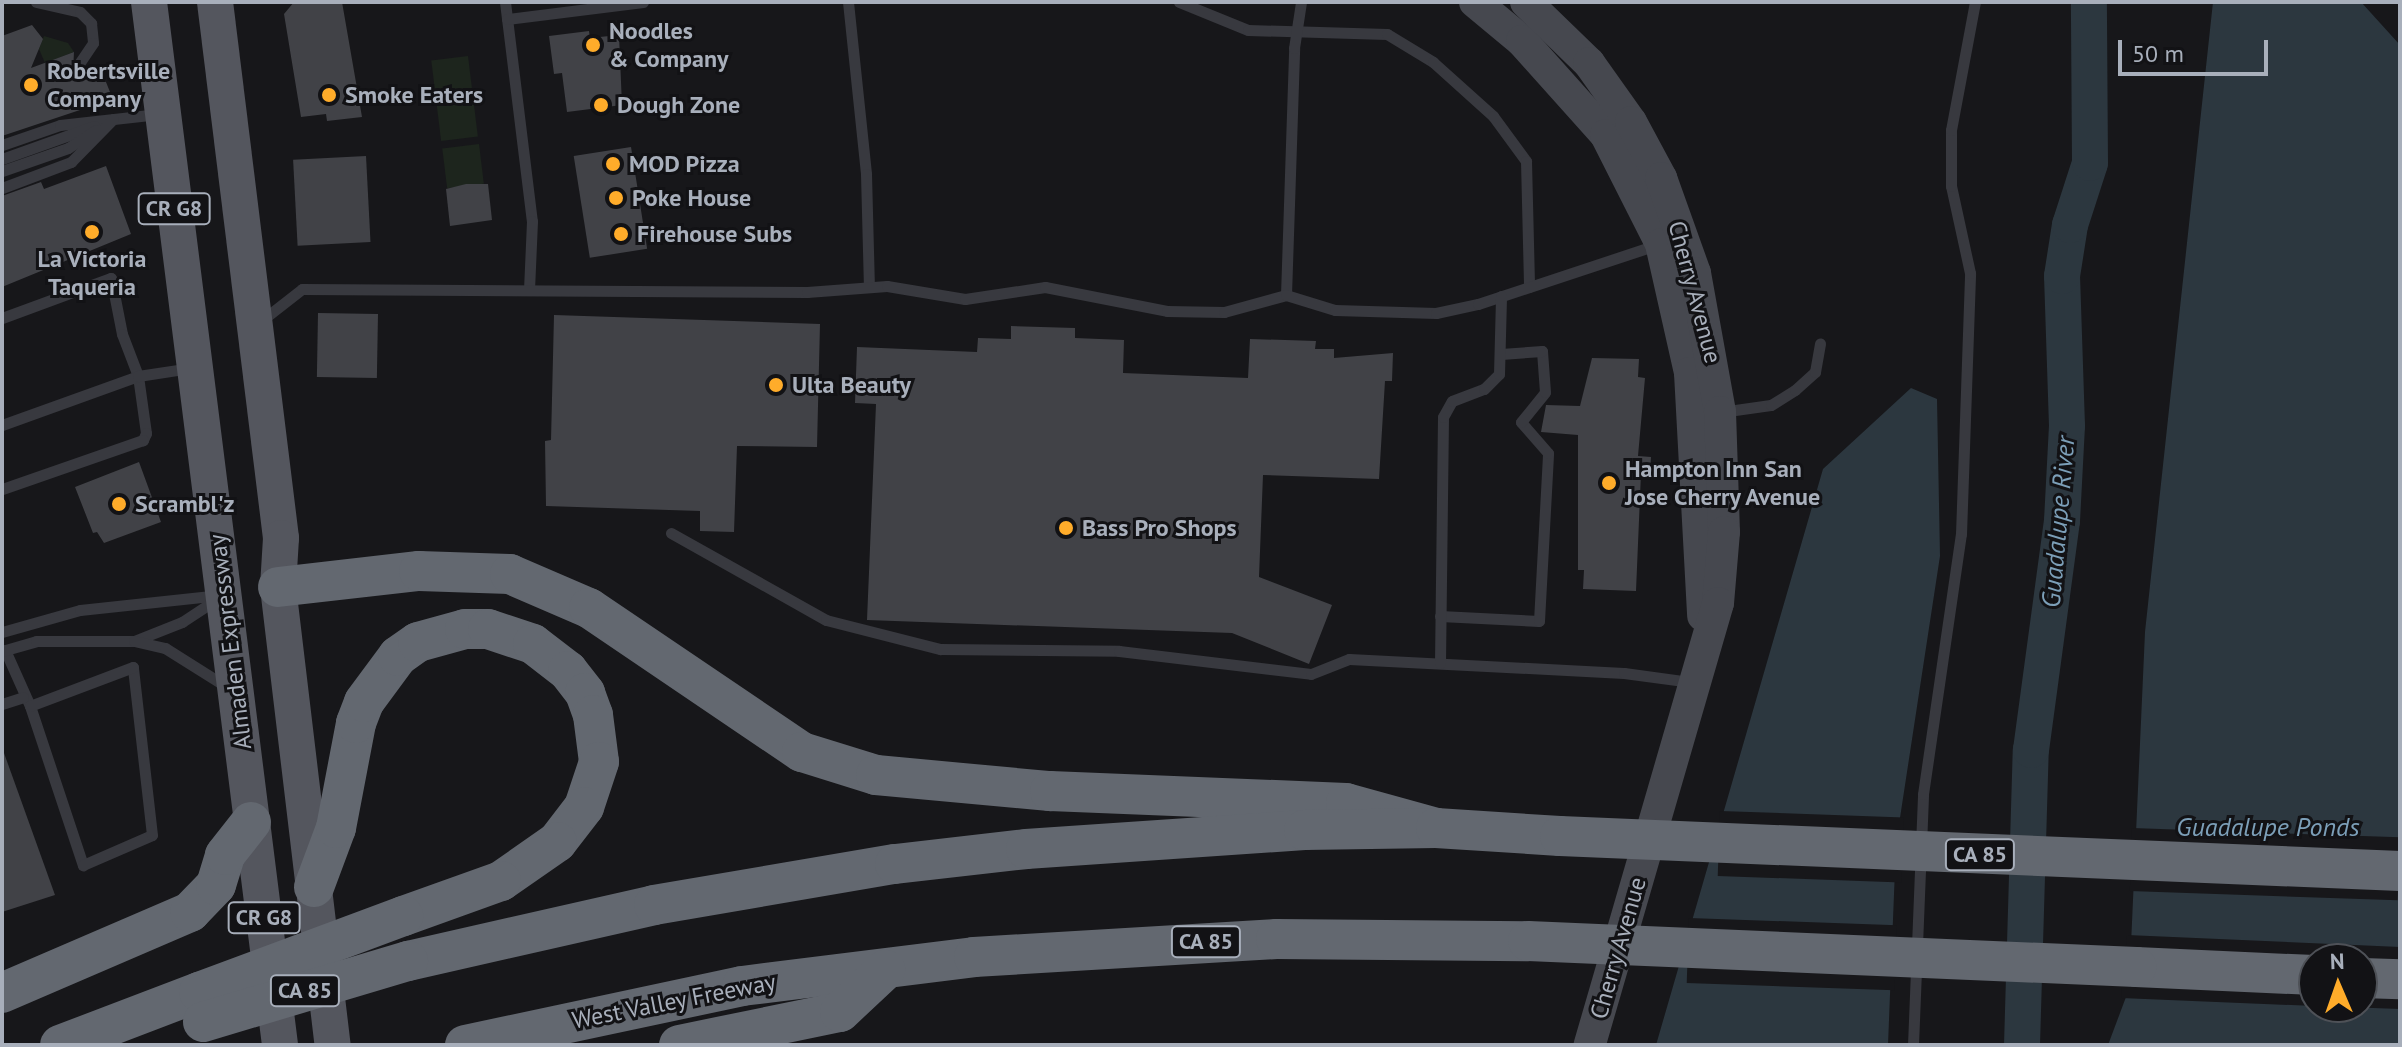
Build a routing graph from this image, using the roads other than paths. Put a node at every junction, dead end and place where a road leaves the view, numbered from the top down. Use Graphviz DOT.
graph roads {
  1 [pos="36,2"];
  2 [pos="215,2"];
  3 [pos="505,2"];
  4 [pos="643,2"];
  5 [pos="848,2"];
  6 [pos="1179,2"];
  7 [pos="1301,2"];
  8 [pos="1475,2"];
  9 [pos="1526,2"];
  10 [pos="1975,2"];
  11 [pos="144,8"];
  12 [pos="507,19"];
  13 [pos="1295,33"];
  14 [pos="78,65"];
  15 [pos="162,113"];
  16 [pos="114,118"];
  17 [pos="2,145"];
  18 [pos="2,159"];
  19 [pos="2,171"];
  20 [pos="2,188"];
  21 [pos="1672,240"];
  22 [pos="869,287"];
  23 [pos="1529,287"];
  24 [pos="529,289"];
  25 [pos="1286,295"];
  26 [pos="1501,296"];
  27 [pos="2,318"];
  28 [pos="254,327"];
  29 [pos="1820,343"];
  30 [pos="1501,354"];
  31 [pos="196,367"];
  32 [pos="138,376"];
  33 [pos="1720,412"];
  34 [pos="2,425"];
  35 [pos="2,489"];
  36 [pos="671,533"];
  37 [pos="278,587"];
  38 [pos="225,594"];
  39 [pos="1440,616"];
  40 [pos="1707,629"];
  41 [pos="2,632"];
  42 [pos="134,641"];
  43 [pos="3,651"];
  44 [pos="1440,663"];
  45 [pos="1697,683"];
  46 [pos="237,694"];
  47 [pos="26,701"];
  48 [pos="2,704"];
  49 [pos="251,822"];
  50 [pos="1436,828"];
  51 [pos="2400,871"];
  52 [pos="314,887"];
  53 [pos="885,970"];
  54 [pos="2298,974"];
  55 [pos="2378,978"];
  56 [pos="2400,979"];
  57 [pos="2,993"];
  58 [pos="201,1007"];
  59 [pos="1591,1041"];
  60 [pos="60,1045"];
  61 [pos="134,1045"];
  62 [pos="280,1045"];
  63 [pos="333,1045"];
  64 [pos="465,1045"];
  65 [pos="679,1045"];
  66 [pos="1913,1045"];
  1 -- 14 [label="lane"];
  2 -- 28 [label="main road, CR G8"];
  3 -- 12 [label="lane"];
  4 -- 12 [label="lane"];
  5 -- 22 [label="lane"];
  6 -- 13 [label="lane"];
  7 -- 13 [label="lane"];
  8 -- 21 [label="street, Cherry Avenue"];
  9 -- 21 [label="street, Cherry Avenue"];
  10 -- 66 [label="lane"];
  11 -- 15 [label="main road, Almaden Expressway / CR G8"];
  12 -- 24 [label="lane"];
  13 -- 23 [label="lane"];
  13 -- 25 [label="lane"];
  15 -- 16 [label="lane"];
  15 -- 31 [label="main road, Almaden Expressway / CR G8"];
  16 -- 17 [label="lane"];
  16 -- 18 [label="lane"];
  16 -- 19 [label="lane"];
  16 -- 20 [label="lane"];
  21 -- 23 [label="lane"];
  21 -- 33 [label="street, Cherry Avenue"];
  21 -- 40 [label="street, Cherry Avenue"];
  22 -- 24 [label="lane"];
  22 -- 25 [label="lane"];
  23 -- 26 [label="lane"];
  24 -- 28 [label="lane"];
  25 -- 26 [label="lane"];
  26 -- 30 [label="lane"];
  27 -- 32 [label="lane"];
  28 -- 37 [label="main road, CR G8"];
  29 -- 33 [label="lane"];
  30 -- 39 [label="lane"];
  30 -- 39 [label="lane"];
  31 -- 32 [label="lane"];
  31 -- 38 [label="main road, Almaden Expressway / CR G8"];
  32 -- 34 [label="lane"];
  32 -- 35 [label="lane"];
  33 -- 40 [label="street, Cherry Avenue"];
  36 -- 44 [label="lane"];
  37 -- 38 [label="main road"];
  37 -- 50 [label="highway"];
  37 -- 52 [label="main road, CR G8"];
  38 -- 41 [label="lane"];
  38 -- 42 [label="lane"];
  38 -- 46 [label="main road, Almaden Expressway / CR G8"];
  39 -- 44 [label="lane"];
  40 -- 45 [label="street, Cherry Avenue"];
  42 -- 43 [label="lane"];
  42 -- 46 [label="lane"];
  43 -- 47 [label="lane"];
  44 -- 45 [label="lane"];
  45 -- 59 [label="street, Cherry Avenue"];
  46 -- 49 [label="main road, Almaden Expressway / CR G8"];
  47 -- 47 [label="lane"];
  47 -- 48 [label="lane"];
  49 -- 57 [label="highway"];
  49 -- 62 [label="main road, Almaden Expressway / CR G8"];
  50 -- 51 [label="highway, CA 85, bridge"];
  50 -- 58 [label="highway, CA 85, bridge"];
  52 -- 58 [label="highway, bridge"];
  52 -- 63 [label="main road, CR G8"];
  53 -- 54 [label="highway, CA 85, bridge"];
  53 -- 64 [label="highway, West Valley Freeway / CA 85"];
  53 -- 65 [label="highway"];
  55 -- 56 [label="highway"];
  58 -- 60 [label="highway"];
  58 -- 61 [label="highway, CA 85"];
}
